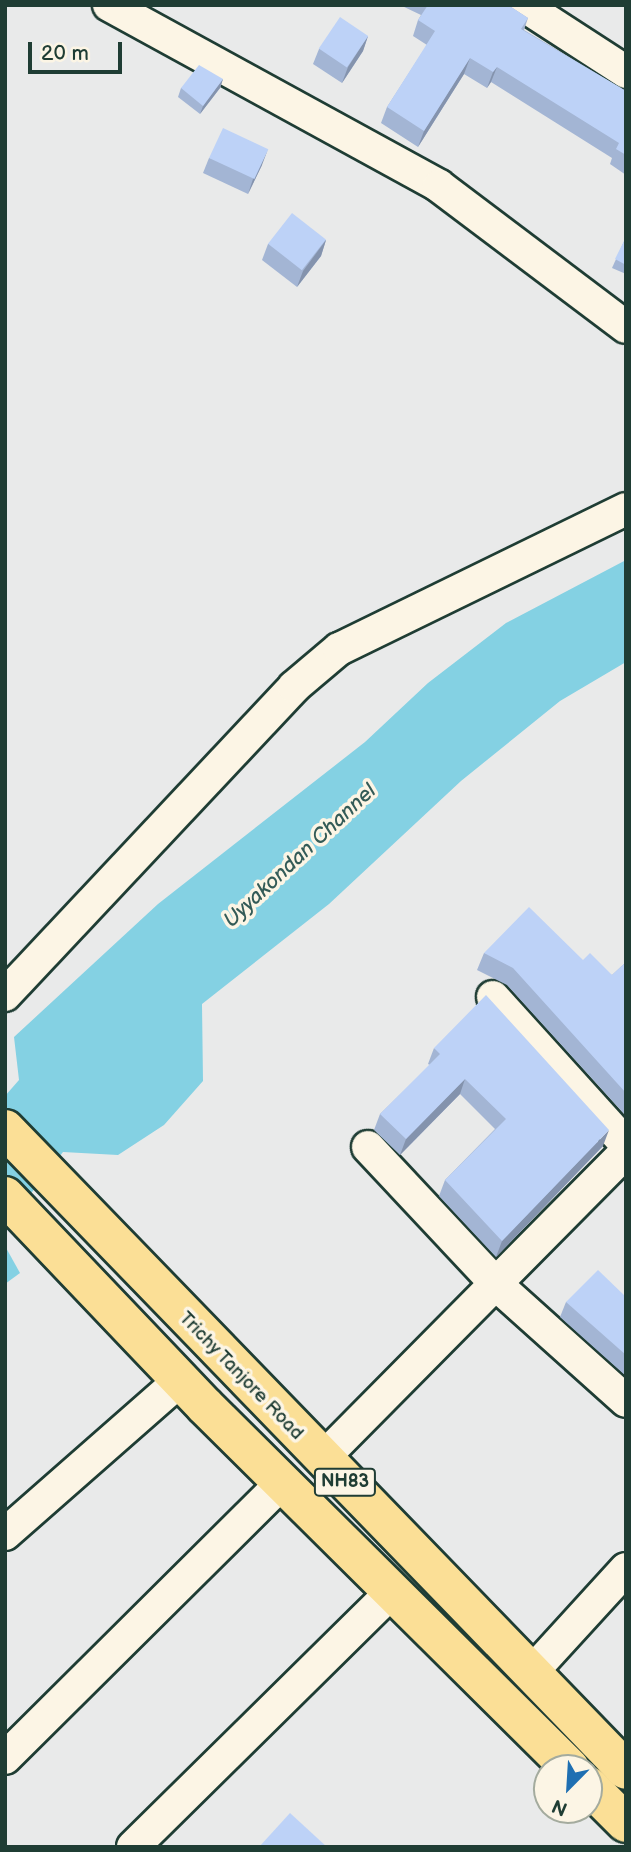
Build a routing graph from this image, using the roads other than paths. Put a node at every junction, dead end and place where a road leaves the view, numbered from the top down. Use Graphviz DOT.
graph roads {
  1 [pos="523,5"];
  2 [pos="130,10"];
  3 [pos="626,72"];
  4 [pos="626,327"];
  5 [pos="626,509"];
  6 [pos="5,995"];
  7 [pos="493,997"];
  8 [pos="5,1129"];
  9 [pos="626,1144"];
  10 [pos="368,1147"];
  11 [pos="626,1152"];
  12 [pos="5,1196"];
  13 [pos="498,1286"];
  14 [pos="180,1380"];
  15 [pos="626,1401"];
  16 [pos="322,1459"];
  17 [pos="282,1483"];
  18 [pos="5,1534"];
  19 [pos="626,1569"];
  20 [pos="392,1592"];
  21 [pos="531,1673"];
  22 [pos="556,1754"];
  23 [pos="5,1758"];
  24 [pos="626,1770"];
  25 [pos="603,1800"];
  26 [pos="626,1823"];
  27 [pos="133,1847"];
  1 -- 3 [label="street"];
  2 -- 4 [label="street"];
  5 -- 6 [label="street"];
  7 -- 9 [label="street"];
  8 -- 16 [label="highway, Trichy Tanjore Road / NH83"];
  10 -- 13 [label="street"];
  11 -- 13 [label="street"];
  12 -- 14 [label="highway, NH83"];
  13 -- 15 [label="street"];
  13 -- 16 [label="street"];
  14 -- 17 [label="highway, NH83"];
  14 -- 18 [label="street"];
  16 -- 21 [label="highway, Trichy Tanjore Road / NH83"];
  17 -- 20 [label="highway, NH83"];
  17 -- 23 [label="street"];
  19 -- 21 [label="street"];
  20 -- 22 [label="highway, NH83"];
  20 -- 27 [label="street"];
  21 -- 24 [label="highway, Trichy Tanjore Road / NH83"];
  25 -- 26 [label="highway"];
}
